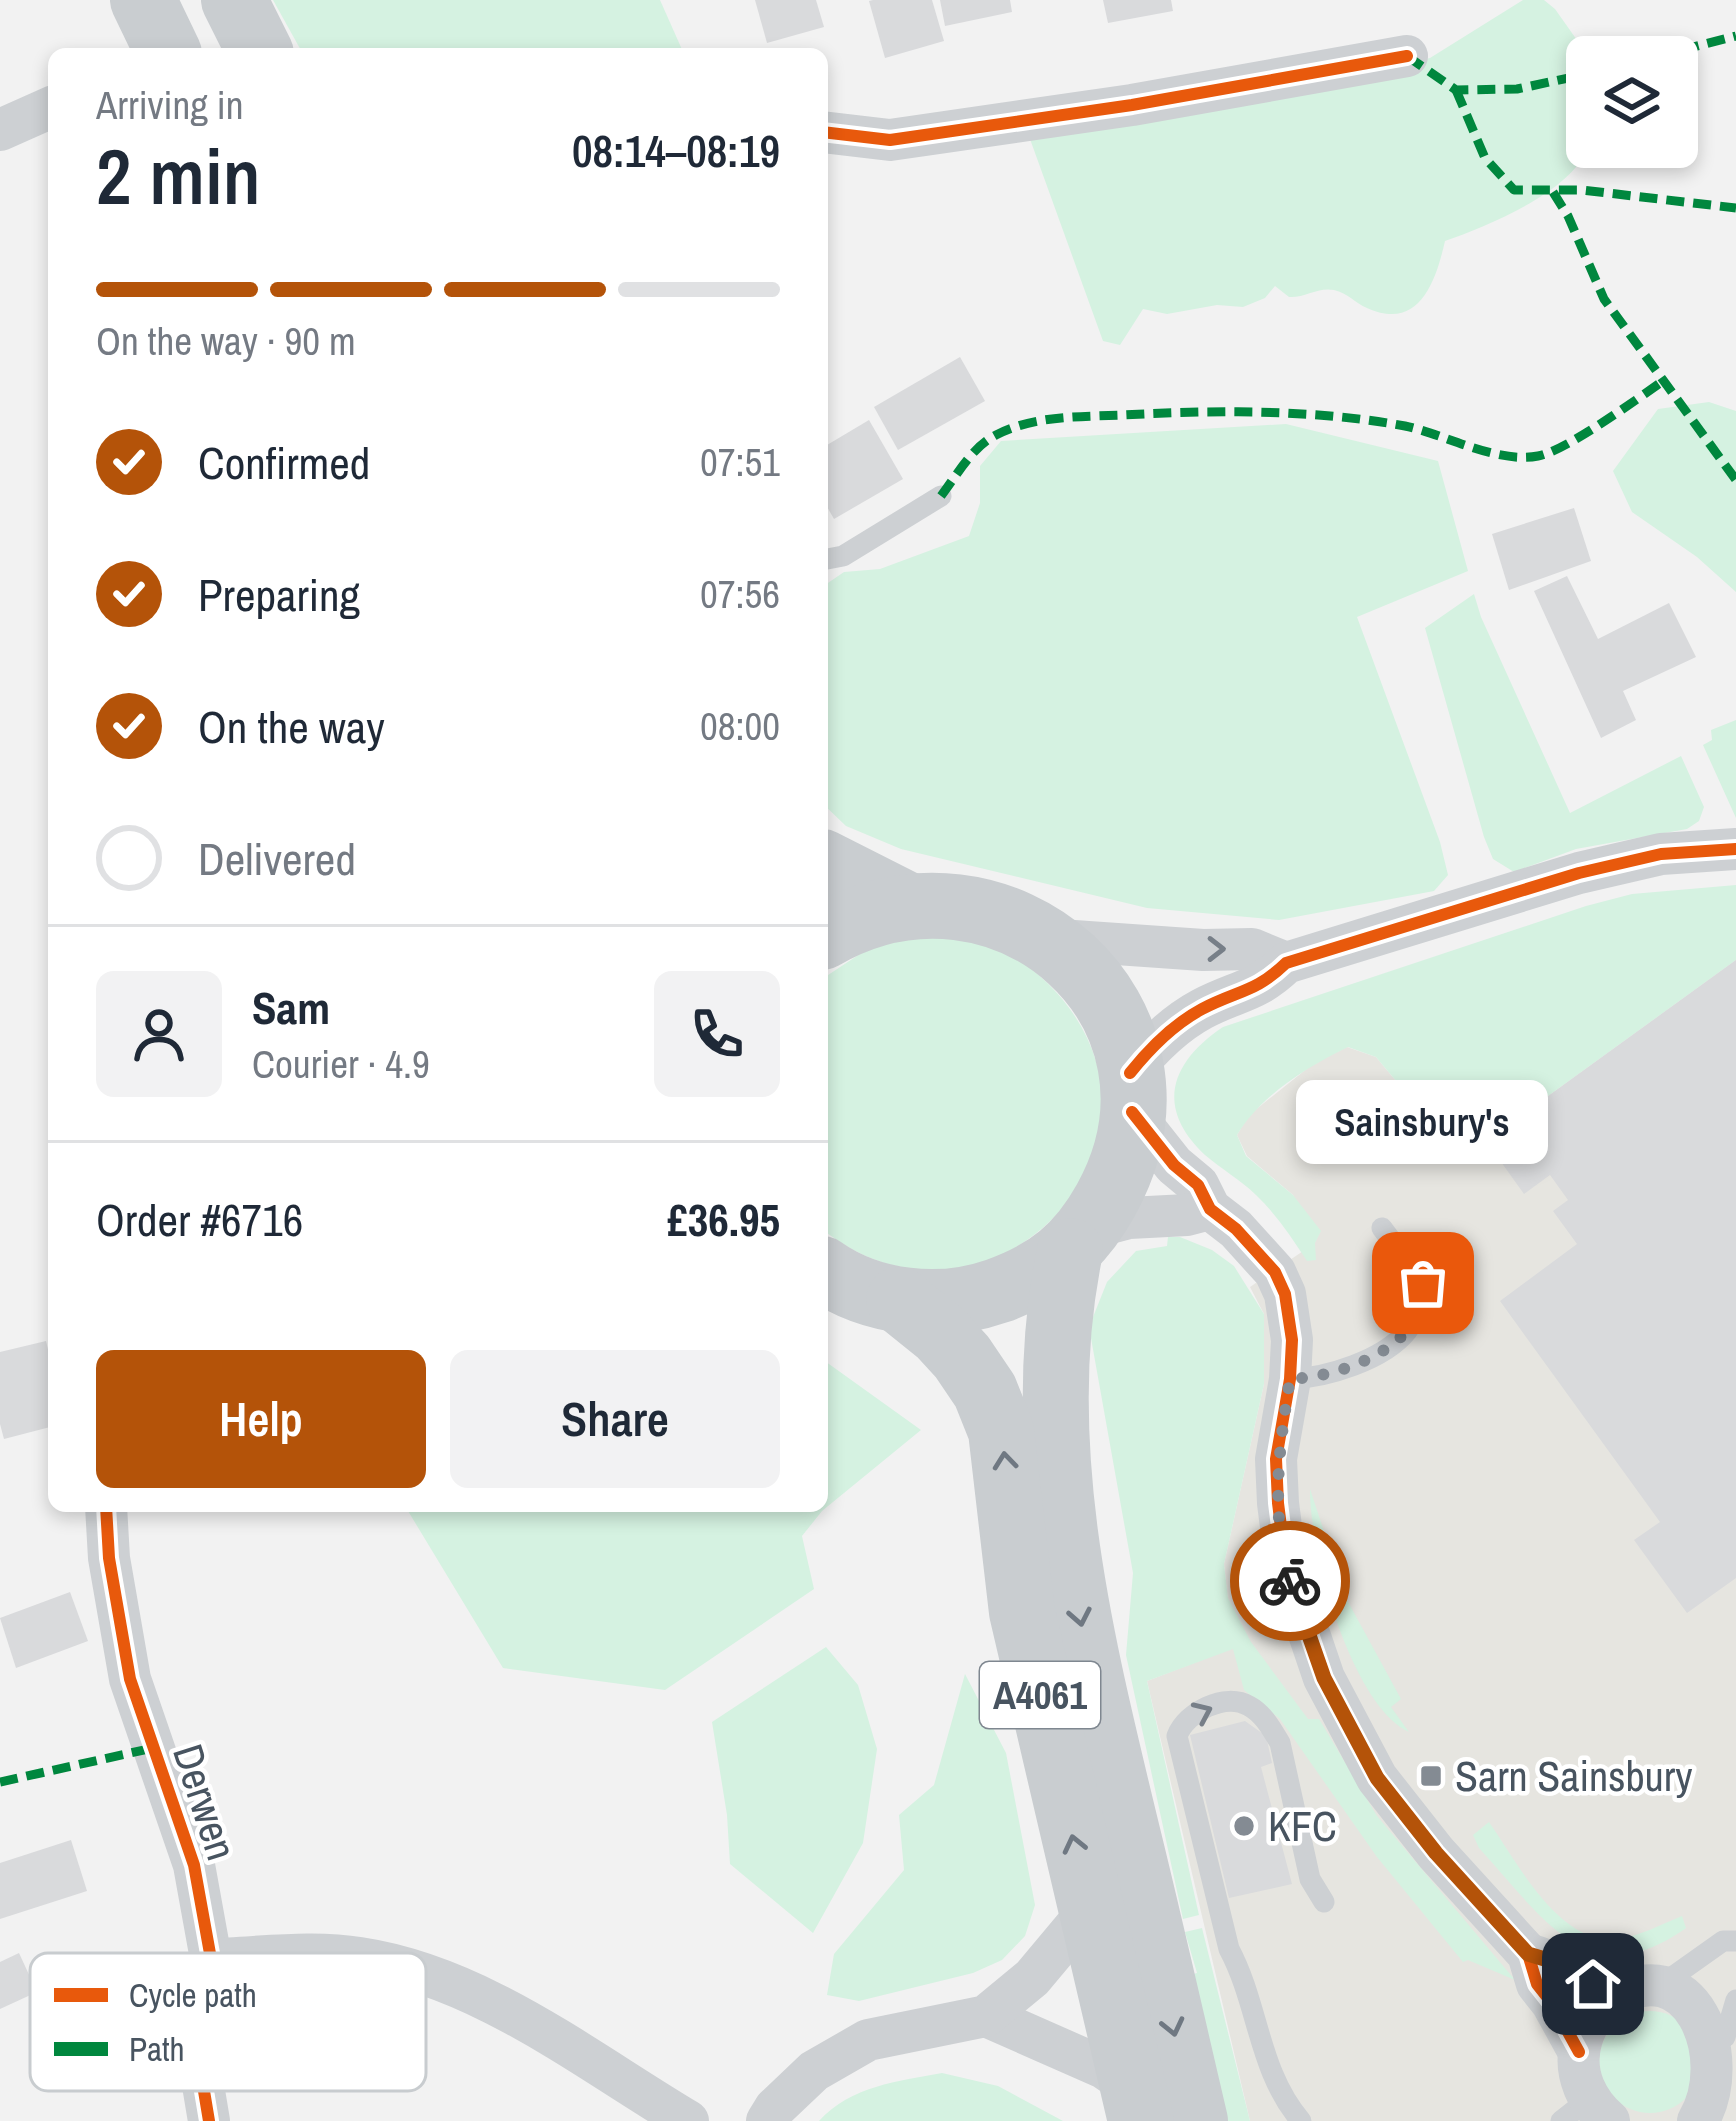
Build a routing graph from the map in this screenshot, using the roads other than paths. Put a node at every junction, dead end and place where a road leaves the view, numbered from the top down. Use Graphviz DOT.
graph roads {
  1 [pos="143,0"];
  2 [pos="234,0"];
  3 [pos="166,48"];
  4 [pos="258,48"];
  5 [pos="1407,56"];
  6 [pos="48,109"];
  7 [pos="0,130"];
  8 [pos="828,133"];
  9 [pos="941,496"];
  10 [pos="828,559"];
  11 [pos="1736,849"];
  12 [pos="828,865"];
  13 [pos="907,905"];
  14 [pos="828,933"];
  15 [pos="1045,939"];
  16 [pos="1286,962"];
  17 [pos="1131,1092"];
  18 [pos="1210,1209"];
  19 [pos="1382,1228"];
  20 [pos="1080,1240"];
  21 [pos="828,1272"];
  22 [pos="899,1300"];
  23 [pos="1290,1379"];
  24 [pos="106,1512"];
  25 [pos="1324,1902"];
  26 [pos="1090,1910"];
  27 [pos="1736,1941"];
  28 [pos="210,1953"];
  29 [pos="1528,1954"];
  30 [pos="426,1974"];
  31 [pos="1642,1989"];
  32 [pos="986,2016"];
  33 [pos="1731,2047"];
  34 [pos="1579,2052"];
  35 [pos="204,2091"];
  36 [pos="1136,2104"];
  37 [pos="1586,2114"];
  38 [pos="208,2121"];
  39 [pos="688,2121"];
  40 [pos="767,2121"];
  41 [pos="1195,2121"];
  42 [pos="1300,2121"];
  43 [pos="1698,2121"];
  1 -- 3 [label="main road"];
  2 -- 4 [label="main road"];
  5 -- 8 [label="street"];
  6 -- 7 [label="street"];
  9 -- 10 [label="lane"];
  11 -- 16 [label="street"];
  12 -- 13 [label="main road"];
  13 -- 14 [label="main road"];
  13 -- 15 [label="main road"];
  15 -- 16 [label="street, one-way"];
  15 -- 17 [label="main road"];
  16 -- 17 [label="street"];
  17 -- 18 [label="street"];
  17 -- 20 [label="main road, A4061"];
  18 -- 20 [label="street"];
  18 -- 23 [label="street"];
  19 -- 23 [label="lane"];
  20 -- 22 [label="main road, A4061"];
  20 -- 41 [label="main road, A4061, one-way"];
  21 -- 22 [label="main road, A4061"];
  26 -- 22 [label="main road, A4061, one-way"];
  23 -- 29 [label="street"];
  24 -- 28 [label="street, Derwen"];
  42 -- 25 [label="lane, one-way"];
  26 -- 32 [label="street"];
  26 -- 36 [label="main road, A4061"];
  27 -- 31 [label="lane"];
  29 -- 31 [label="street"];
  29 -- 34 [label="street"];
  30 -- 39 [label="street"];
  31 -- 33 [label="street"];
  31 -- 34 [label="street"];
  32 -- 36 [label="street"];
  32 -- 40 [label="street"];
  33 -- 43 [label="street"];
  34 -- 37 [label="street"];
  35 -- 38 [label="street, Derwen"];
}
